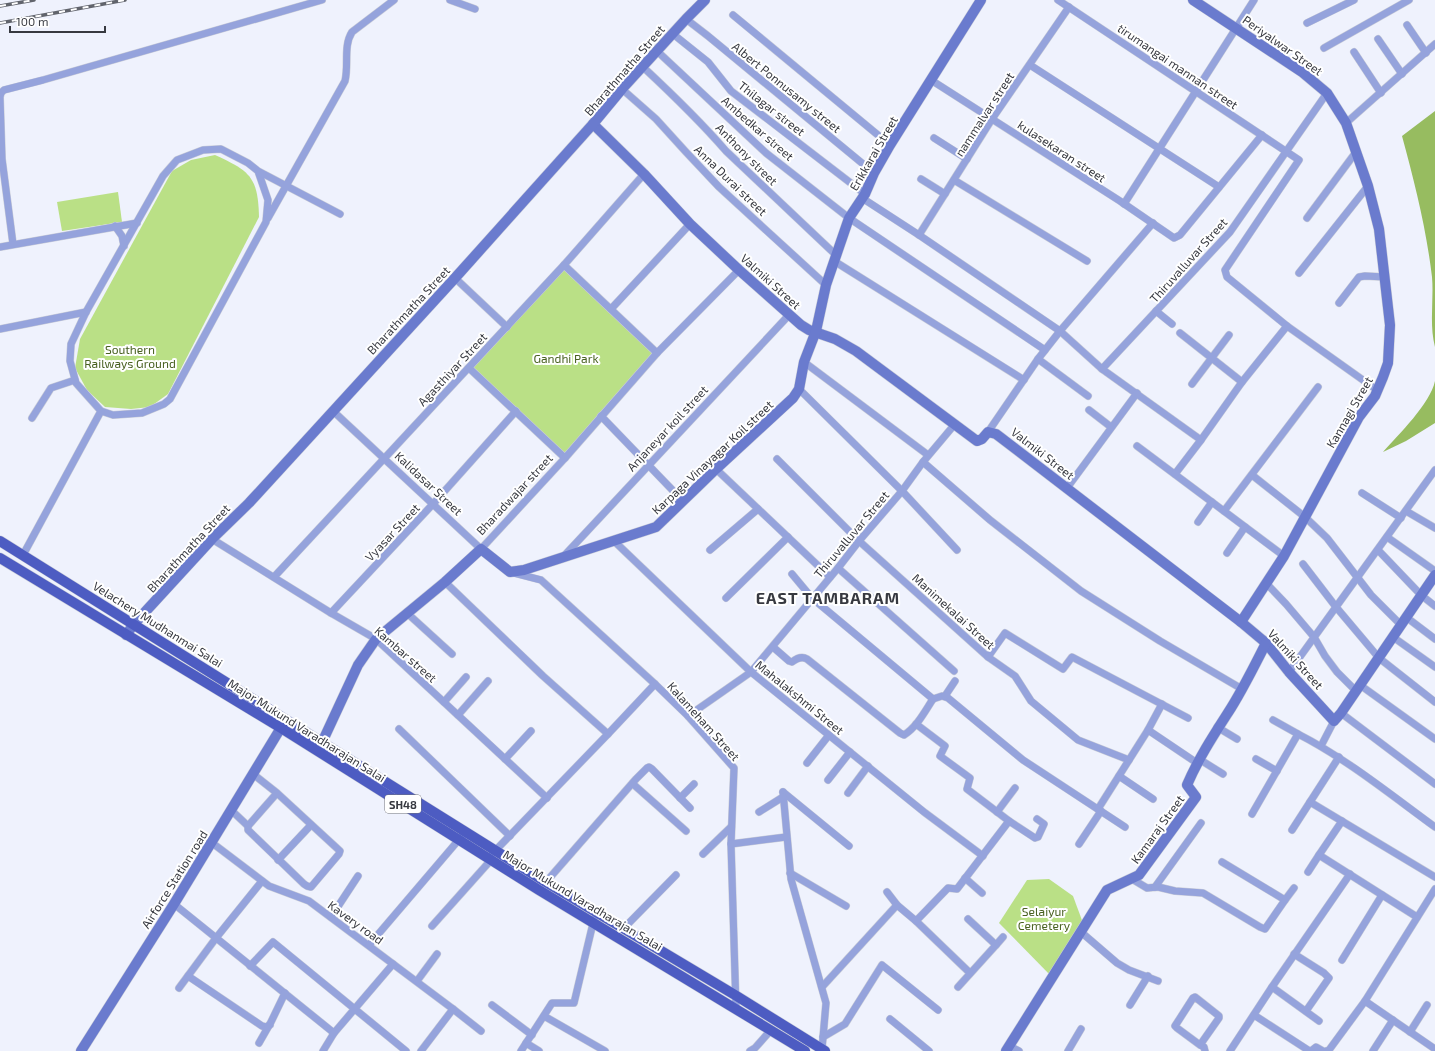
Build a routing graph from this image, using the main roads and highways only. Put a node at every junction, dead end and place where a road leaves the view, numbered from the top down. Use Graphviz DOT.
graph roads {
  1 [pos="0,541"];
  2 [pos="0,558"];
  3 [pos="284,723"];
  4 [pos="320,747"];
  5 [pos="462,836"];
  6 [pos="792,1048"];
  7 [pos="823,1050"];
  8 [pos="805,1051"];
  1 -- 3 [label="main road, Velachery Mudhanmai Salai / SH48"];
  2 -- 3 [label="main road, Major Mukund Varadharajan Salai / SH48"];
  3 -- 4 [label="main road, Velachery Mudhanmai Salai / SH48"];
  4 -- 5 [label="main road, Major Mukund Varadharajan Salai / SH48"];
  5 -- 6 [label="main road, Major Mukund Varadharajan Salai / SH48"];
  5 -- 7 [label="main road, Major Mukund Varadharajan Salai / SH48"];
  6 -- 8 [label="main road, Major Mukund Varadharajan Salai / SH48"];
}
